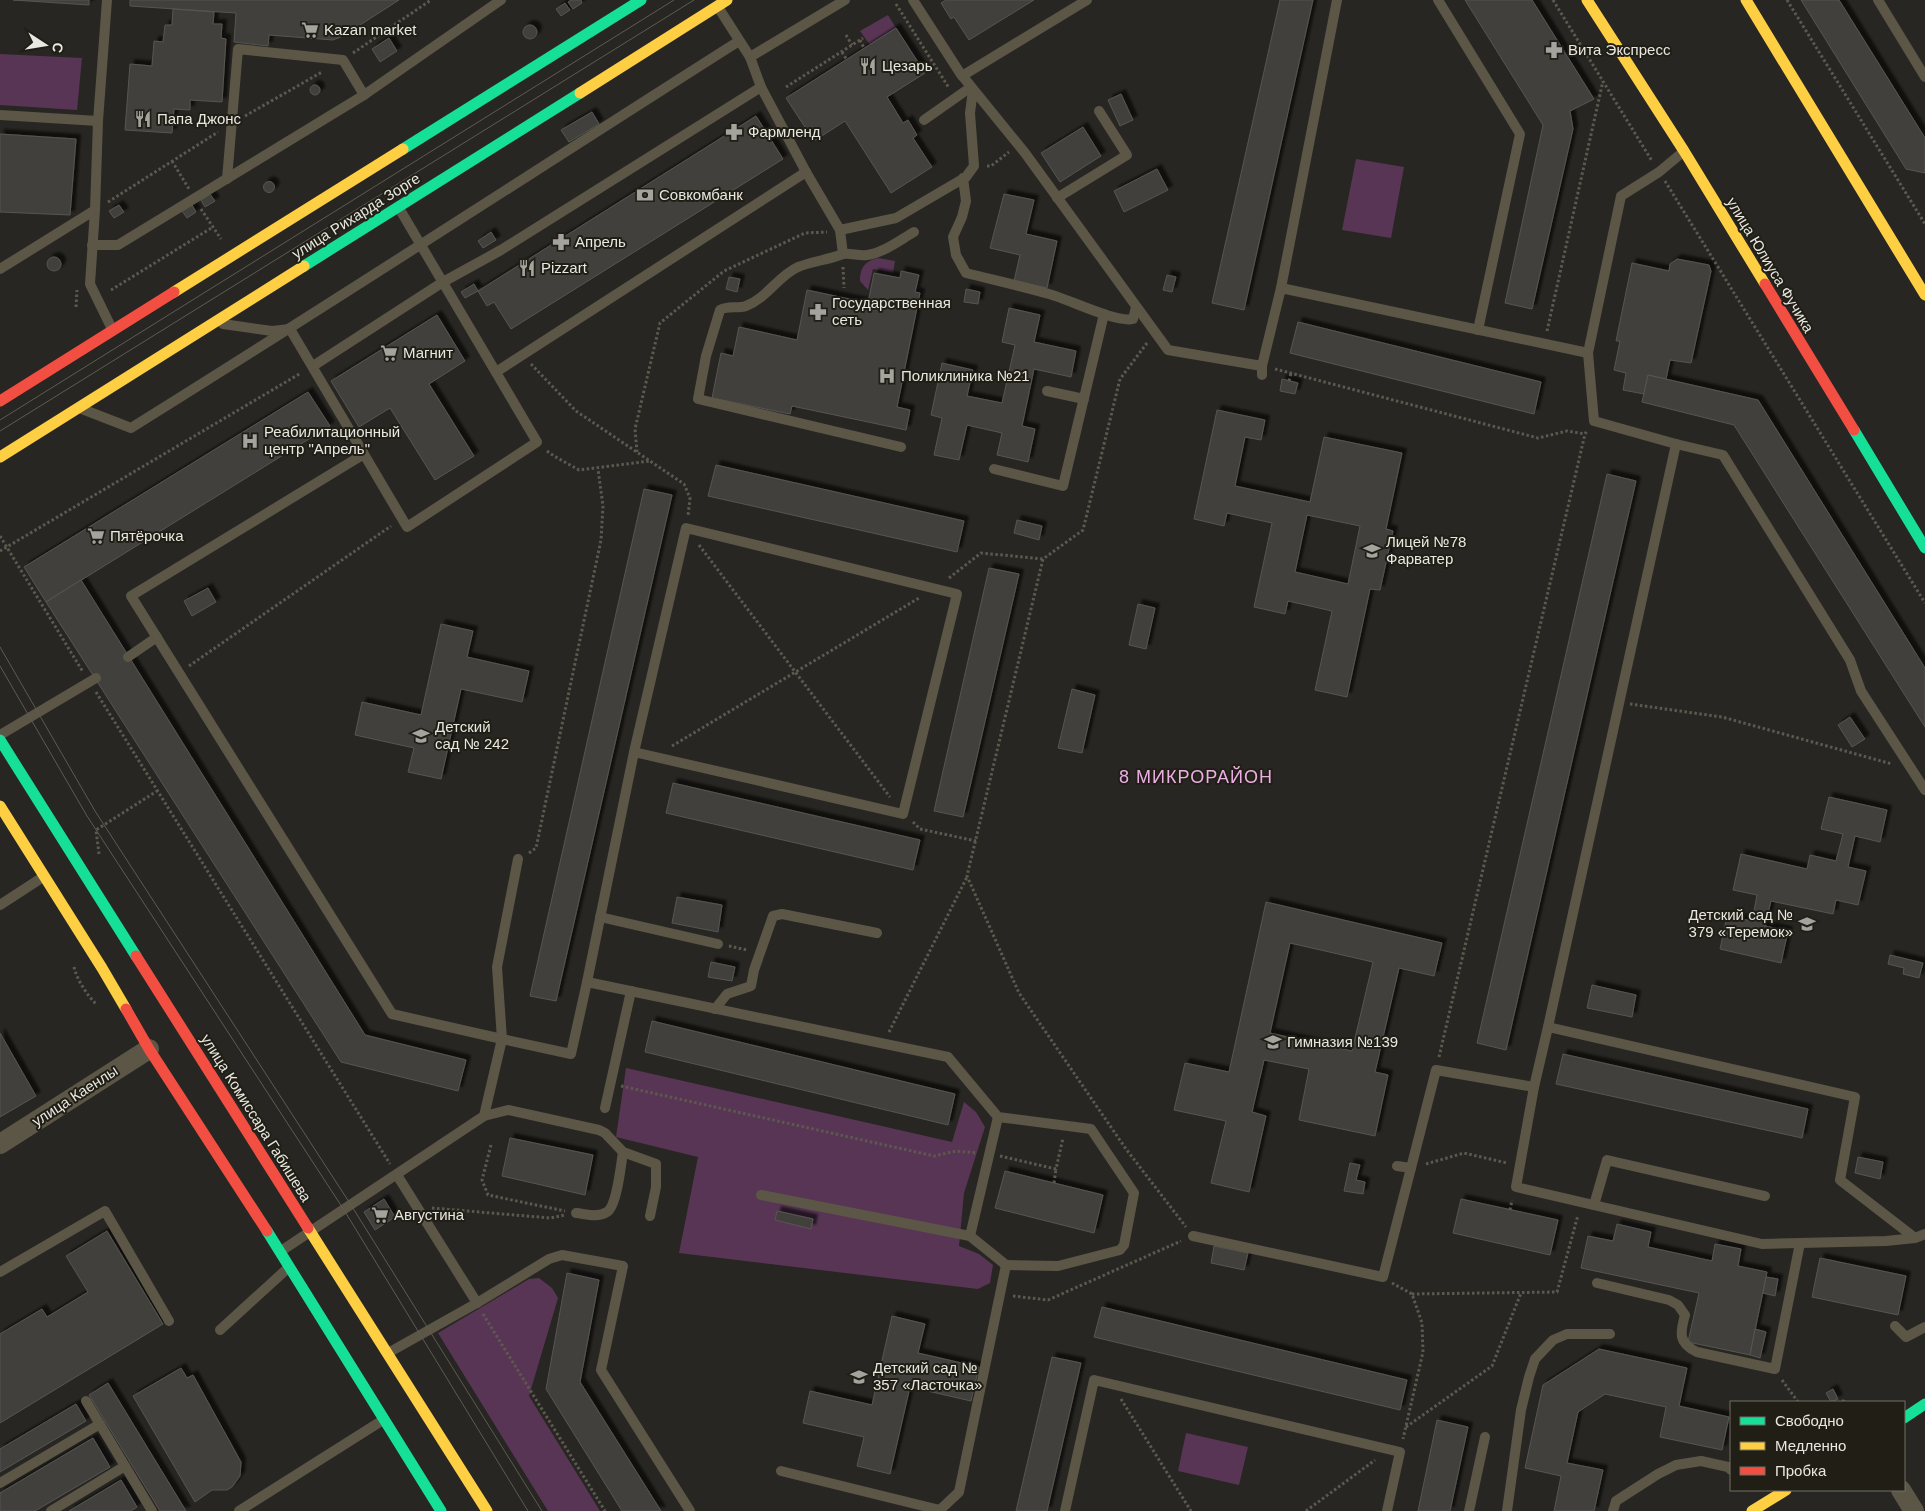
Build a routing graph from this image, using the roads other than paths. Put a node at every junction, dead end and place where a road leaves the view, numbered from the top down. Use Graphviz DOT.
graph roads {
  1 [pos="107,0"];
  2 [pos="501,0"];
  3 [pos="640,0"];
  4 [pos="845,0"];
  5 [pos="913,0"];
  6 [pos="1087,0"];
  7 [pos="1337,0"];
  8 [pos="1438,0"];
  9 [pos="1587,0"];
  10 [pos="1746,0"];
  11 [pos="1878,0"];
  12 [pos="722,3"];
  13 [pos="739,40"];
  14 [pos="750,57"];
  15 [pos="962,76"];
  16 [pos="1925,77"];
  17 [pos="761,87"];
  18 [pos="972,88"];
  19 [pos="364,95"];
  20 [pos="1099,110"];
  21 [pos="0,115"];
  22 [pos="924,120"];
  23 [pos="98,121"];
  24 [pos="1684,151"];
  25 [pos="806,172"];
  26 [pos="963,178"];
  27 [pos="228,179"];
  28 [pos="1057,198"];
  29 [pos="399,207"];
  30 [pos="95,210"];
  31 [pos="840,230"];
  32 [pos="914,232"];
  33 [pos="420,243"];
  34 [pos="92,245"];
  35 [pos="843,254"];
  36 [pos="0,269"];
  37 [pos="443,282"];
  38 [pos="1281,288"];
  39 [pos="1925,295"];
  40 [pos="1136,307"];
  41 [pos="1104,314"];
  42 [pos="214,323"];
  43 [pos="290,329"];
  44 [pos="113,330"];
  45 [pos="1478,330"];
  46 [pos="1588,353"];
  47 [pos="312,366"];
  48 [pos="496,372"];
  49 [pos="1047,391"];
  50 [pos="1084,399"];
  51 [pos="0,401"];
  52 [pos="79,408"];
  53 [pos="1676,444"];
  54 [pos="901,447"];
  55 [pos="364,454"];
  56 [pos="0,457"];
  57 [pos="994,469"];
  58 [pos="1925,548"];
  59 [pos="156,637"];
  60 [pos="128,658"];
  61 [pos="93,680"];
  62 [pos="0,735"];
  63 [pos="0,740"];
  64 [pos="634,752"];
  65 [pos="1925,790"];
  66 [pos="0,806"];
  67 [pos="518,860"];
  68 [pos="45,876"];
  69 [pos="0,905"];
  70 [pos="600,917"];
  71 [pos="877,933"];
  72 [pos="718,944"];
  73 [pos="587,982"];
  74 [pos="631,991"];
  75 [pos="716,1009"];
  76 [pos="1548,1026"];
  77 [pos="502,1039"];
  78 [pos="150,1049"];
  79 [pos="1534,1087"];
  80 [pos="606,1108"];
  81 [pos="484,1116"];
  82 [pos="998,1117"];
  83 [pos="0,1144"];
  84 [pos="623,1152"];
  85 [pos="1398,1166"];
  86 [pos="1411,1168"];
  87 [pos="397,1175"];
  88 [pos="760,1195"];
  89 [pos="1765,1196"];
  90 [pos="1594,1205"];
  91 [pos="576,1213"];
  92 [pos="650,1216"];
  93 [pos="311,1232"];
  94 [pos="970,1236"];
  95 [pos="1193,1236"];
  96 [pos="1920,1236"];
  97 [pos="1800,1243"];
  98 [pos="280,1252"];
  99 [pos="1006,1265"];
  100 [pos="289,1267"];
  101 [pos="0,1272"];
  102 [pos="1597,1283"];
  103 [pos="476,1303"];
  104 [pos="169,1321"];
  105 [pos="1895,1326"];
  106 [pos="1925,1327"];
  107 [pos="220,1330"];
  108 [pos="1610,1334"];
  109 [pos="387,1353"];
  110 [pos="86,1401"];
  111 [pos="1925,1404"];
  112 [pos="1905,1417"];
  113 [pos="383,1419"];
  114 [pos="100,1424"];
  115 [pos="1485,1437"];
  116 [pos="125,1466"];
  117 [pos="1730,1469"];
  118 [pos="781,1471"];
  119 [pos="0,1483"];
  120 [pos="1783,1491"];
  121 [pos="1902,1491"];
  122 [pos="51,1511"];
  123 [pos="151,1511"];
  124 [pos="239,1511"];
  125 [pos="440,1511"];
  126 [pos="487,1511"];
  127 [pos="690,1511"];
  128 [pos="1065,1511"];
  129 [pos="1388,1511"];
  130 [pos="1469,1511"];
  131 [pos="1507,1511"];
  132 [pos="1613,1511"];
  133 [pos="1752,1511"];
  134 [pos="1914,1511"];
  1 -- 23 [label="lane"];
  2 -- 19 [label="lane"];
  3 -- 44 [label="street"];
  4 -- 14 [label="lane"];
  5 -- 15 [label="lane"];
  6 -- 15 [label="lane"];
  7 -- 38 [label="lane"];
  8 -- 45 [label="lane"];
  9 -- 24 [label="street, улица Юлиуса Фучика"];
  10 -- 39 [label="street"];
  11 -- 16 [label="lane"];
  12 -- 13 [label="lane"];
  12 -- 29 [label="street, улица Рихарда Зорге"];
  13 -- 14 [label="lane"];
  13 -- 33 [label="lane"];
  14 -- 17 [label="lane"];
  15 -- 18 [label="lane"];
  17 -- 25 [label="lane"];
  17 -- 37 [label="lane"];
  18 -- 22 [label="lane"];
  18 -- 26 [label="lane"];
  18 -- 28 [label="lane"];
  19 -- 27 [label="lane"];
  19 -- 27 [label="lane"];
  20 -- 28 [label="lane"];
  21 -- 23 [label="lane"];
  23 -- 30 [label="lane"];
  24 -- 46 [label="lane"];
  24 -- 58 [label="street, улица Юлиуса Фучика"];
  25 -- 31 [label="lane"];
  25 -- 48 [label="lane"];
  26 -- 31 [label="lane"];
  26 -- 41 [label="lane"];
  27 -- 34 [label="lane"];
  28 -- 40 [label="lane"];
  29 -- 33 [label="lane"];
  29 -- 42 [label="street, улица Рихарда Зорге"];
  30 -- 34 [label="lane"];
  30 -- 36 [label="lane"];
  31 -- 35 [label="lane"];
  32 -- 35 [label="lane"];
  33 -- 37 [label="lane"];
  33 -- 43 [label="lane"];
  34 -- 44 [label="lane"];
  35 -- 54 [label="lane"];
  37 -- 47 [label="lane"];
  37 -- 48 [label="lane"];
  38 -- 40 [label="lane"];
  38 -- 45 [label="lane"];
  40 -- 41 [label="lane"];
  41 -- 50 [label="lane"];
  42 -- 43 [label="lane"];
  42 -- 52 [label="street, улица Рихарда Зорге"];
  43 -- 47 [label="lane"];
  43 -- 52 [label="lane"];
  44 -- 51 [label="street"];
  45 -- 46 [label="lane"];
  46 -- 53 [label="lane"];
  47 -- 55 [label="lane"];
  48 -- 55 [label="lane"];
  49 -- 50 [label="lane"];
  50 -- 57 [label="lane"];
  52 -- 56 [label="street, улица Рихарда Зорге"];
  53 -- 65 [label="lane"];
  53 -- 76 [label="lane"];
  55 -- 59 [label="lane"];
  59 -- 60 [label="lane"];
  59 -- 77 [label="lane"];
  61 -- 62 [label="lane"];
  63 -- 93 [label="street, улица Комиссара Габишева"];
  64 -- 64 [label="lane"];
  64 -- 70 [label="lane"];
  66 -- 68 [label="street"];
  67 -- 77 [label="lane"];
  68 -- 69 [label="lane"];
  68 -- 78 [label="street"];
  70 -- 72 [label="lane"];
  70 -- 73 [label="lane"];
  71 -- 75 [label="lane"];
  73 -- 74 [label="lane"];
  73 -- 77 [label="lane"];
  74 -- 75 [label="lane"];
  74 -- 80 [label="lane"];
  75 -- 82 [label="lane"];
  76 -- 79 [label="lane"];
  76 -- 96 [label="lane"];
  77 -- 81 [label="lane"];
  78 -- 83 [label="street, улица Каенлы"];
  78 -- 98 [label="street"];
  79 -- 86 [label="lane"];
  79 -- 90 [label="lane"];
  81 -- 84 [label="lane"];
  81 -- 87 [label="lane"];
  82 -- 94 [label="lane"];
  82 -- 99 [label="lane"];
  84 -- 91 [label="lane"];
  84 -- 92 [label="lane"];
  85 -- 86 [label="lane"];
  86 -- 95 [label="lane"];
  87 -- 93 [label="lane"];
  87 -- 103 [label="lane"];
  88 -- 94 [label="lane"];
  89 -- 90 [label="lane"];
  90 -- 97 [label="lane"];
  93 -- 98 [label="lane"];
  93 -- 109 [label="street, улица Комиссара Габишева"];
  94 -- 99 [label="lane"];
  96 -- 97 [label="lane"];
  97 -- 102 [label="lane"];
  98 -- 100 [label="street"];
  99 -- 118 [label="lane"];
  100 -- 107 [label="lane"];
  100 -- 113 [label="street"];
  101 -- 104 [label="lane"];
  103 -- 109 [label="lane"];
  103 -- 127 [label="lane"];
  105 -- 106 [label="lane"];
  108 -- 131 [label="lane"];
  109 -- 126 [label="street, улица Комиссара Габишева"];
  110 -- 114 [label="lane"];
  111 -- 112 [label="street"];
  113 -- 124 [label="lane"];
  113 -- 125 [label="street"];
  114 -- 116 [label="lane"];
  114 -- 119 [label="lane"];
  115 -- 130 [label="lane"];
  116 -- 122 [label="lane"];
  116 -- 123 [label="lane"];
  117 -- 132 [label="lane"];
  120 -- 133 [label="street"];
  121 -- 134 [label="street"];
  128 -- 129 [label="lane"];
}
